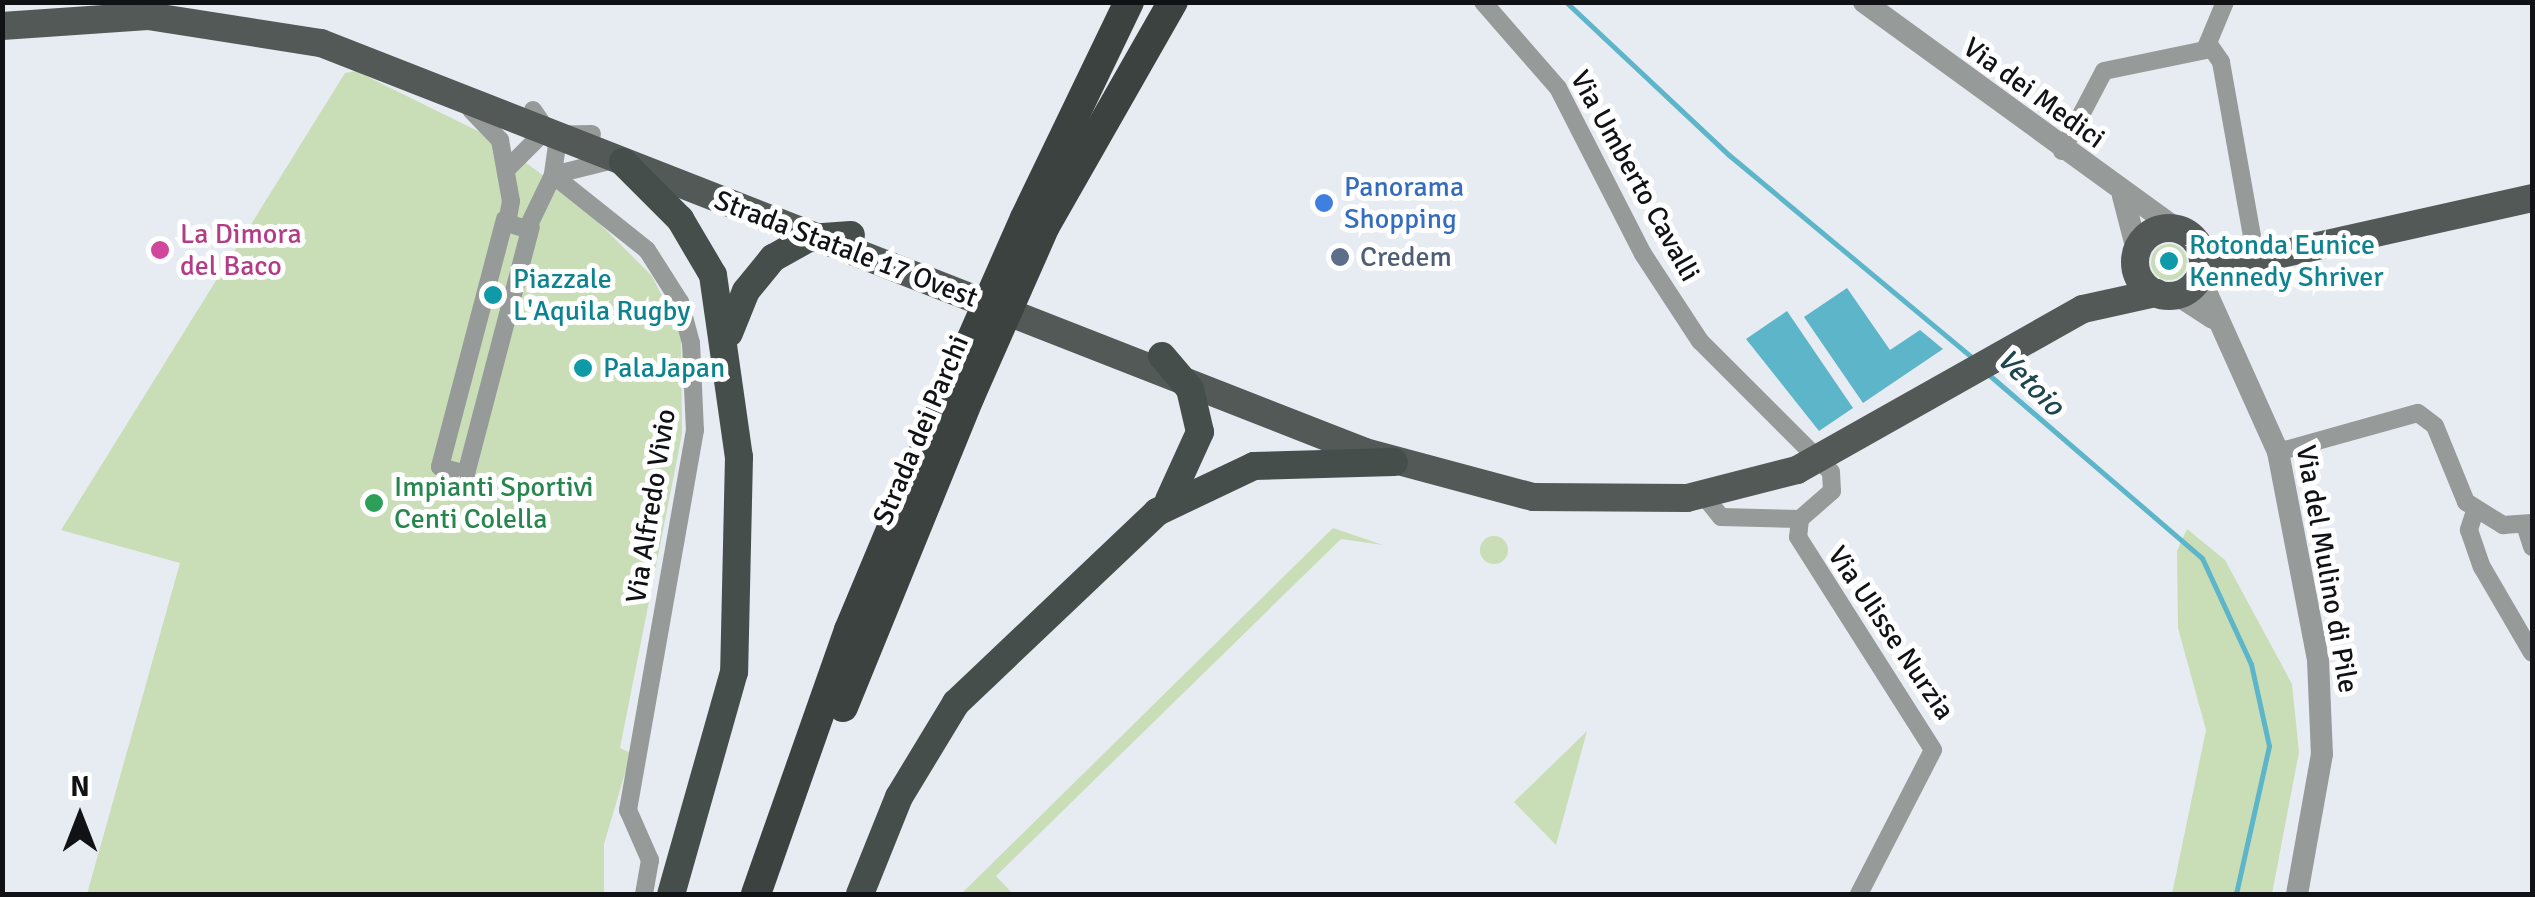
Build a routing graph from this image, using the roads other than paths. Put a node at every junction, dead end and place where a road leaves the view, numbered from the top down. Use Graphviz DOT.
graph roads {
  1 [pos="185,2"];
  2 [pos="1129,2"];
  3 [pos="1152,2"];
  4 [pos="1173,2"];
  5 [pos="1483,2"];
  6 [pos="1864,2"];
  7 [pos="2225,2"];
  8 [pos="53,10"];
  9 [pos="2,12"];
  10 [pos="2,26"];
  11 [pos="2210,46"];
  12 [pos="435,86"];
  13 [pos="533,110"];
  14 [pos="551,133"];
  15 [pos="592,134"];
  16 [pos="2062,151"];
  17 [pos="623,162"];
  18 [pos="510,166"];
  19 [pos="552,175"];
  20 [pos="2122,193"];
  21 [pos="2532,198"];
  22 [pos="508,210"];
  23 [pos="533,218"];
  24 [pos="1035,222"];
  25 [pos="2184,233"];
  26 [pos="851,235"];
  27 [pos="814,237"];
  28 [pos="2261,244"];
  29 [pos="2136,254"];
  30 [pos="2200,274"];
  31 [pos="2166,294"];
  32 [pos="2083,309"];
  33 [pos="2218,324"];
  34 [pos="728,344"];
  35 [pos="1162,356"];
  36 [pos="1186,382"];
  37 [pos="960,392"];
  38 [pos="2278,452"];
  39 [pos="1822,460"];
  40 [pos="1394,462"];
  41 [pos="1695,497"];
  42 [pos="2475,511"];
  43 [pos="1158,512"];
  44 [pos="1800,518"];
  45 [pos="2529,524"];
  46 [pos="2532,547"];
  47 [pos="2532,653"];
  48 [pos="644,894"];
  49 [pos="672,894"];
  50 [pos="756,894"];
  51 [pos="778,894"];
  52 [pos="860,894"];
  53 [pos="1859,894"];
  54 [pos="2296,894"];
  1 -- 13 [label="main road, Strada Statale 17 Ovest"];
  2 -- 24 [label="highway, Strada dei Parchi"];
  3 -- 24 [label="highway, Strada dei Parchi"];
  4 -- 24 [label="highway"];
  5 -- 39 [label="street, Via Umberto Cavalli"];
  6 -- 16 [label="street, Via dei Medici"];
  7 -- 11 [label="street"];
  8 -- 9 [label="main road, Strada Statale 17 Ovest"];
  8 -- 10 [label="main road, Strada Statale 17 Ovest"];
  8 -- 12 [label="main road, Strada Statale 17 Ovest"];
  11 -- 16 [label="street"];
  11 -- 28 [label="street"];
  12 -- 14 [label="main road, Strada Statale 17 Ovest"];
  12 -- 18 [label="street"];
  13 -- 14 [label="street"];
  13 -- 15 [label="main road, Strada Statale 17 Ovest"];
  14 -- 15 [label="street"];
  14 -- 17 [label="main road, Strada Statale 17 Ovest"];
  14 -- 18 [label="street"];
  14 -- 19 [label="street"];
  15 -- 26 [label="main road, Strada Statale 17 Ovest"];
  16 -- 20 [label="street, Via dei Medici"];
  17 -- 19 [label="street"];
  17 -- 27 [label="main road, Strada Statale 17 Ovest"];
  17 -- 34 [label="highway"];
  18 -- 22 [label="street"];
  19 -- 23 [label="street"];
  19 -- 48 [label="street, Via Alfredo Vivio"];
  20 -- 25 [label="street, Via dei Medici"];
  20 -- 29 [label="street"];
  21 -- 28 [label="main road"];
  22 -- 23 [label="street"];
  22 -- 23 [label="street"];
  22 -- 23 [label="street"];
  24 -- 37 [label="highway, Strada dei Parchi, bridge"];
  25 -- 28 [label="main road"];
  25 -- 29 [label="main road"];
  25 -- 30 [label="main road"];
  26 -- 27 [label="highway"];
  26 -- 35 [label="main road, Strada Statale 17 Ovest"];
  27 -- 34 [label="highway"];
  27 -- 36 [label="main road, Strada Statale 17 Ovest"];
  28 -- 30 [label="main road"];
  29 -- 31 [label="main road"];
  29 -- 32 [label="main road, Strada Statale 17 Ovest"];
  30 -- 31 [label="main road"];
  30 -- 33 [label="street, Via del Mulino di Pile"];
  31 -- 32 [label="main road, Strada Statale 17 Ovest"];
  31 -- 33 [label="street, Via del Mulino di Pile"];
  32 -- 39 [label="main road, Strada Statale 17 Ovest"];
  33 -- 38 [label="street, Via del Mulino di Pile"];
  34 -- 49 [label="highway"];
  35 -- 36 [label="highway"];
  35 -- 41 [label="main road, Strada Statale 17 Ovest"];
  36 -- 40 [label="main road, Strada Statale 17 Ovest"];
  36 -- 43 [label="highway"];
  37 -- 50 [label="highway, Strada dei Parchi"];
  37 -- 51 [label="highway, Strada dei Parchi"];
  38 -- 42 [label="street"];
  38 -- 54 [label="street, Via del Mulino di Pile"];
  39 -- 41 [label="main road, Strada Statale 17 Ovest"];
  39 -- 44 [label="street"];
  40 -- 41 [label="main road, Strada Statale 17 Ovest"];
  40 -- 43 [label="highway"];
  41 -- 44 [label="street"];
  42 -- 45 [label="street"];
  42 -- 47 [label="street"];
  43 -- 52 [label="highway"];
  44 -- 53 [label="street, Via Ulisse Nurzia"];
  45 -- 46 [label="street"];
}
